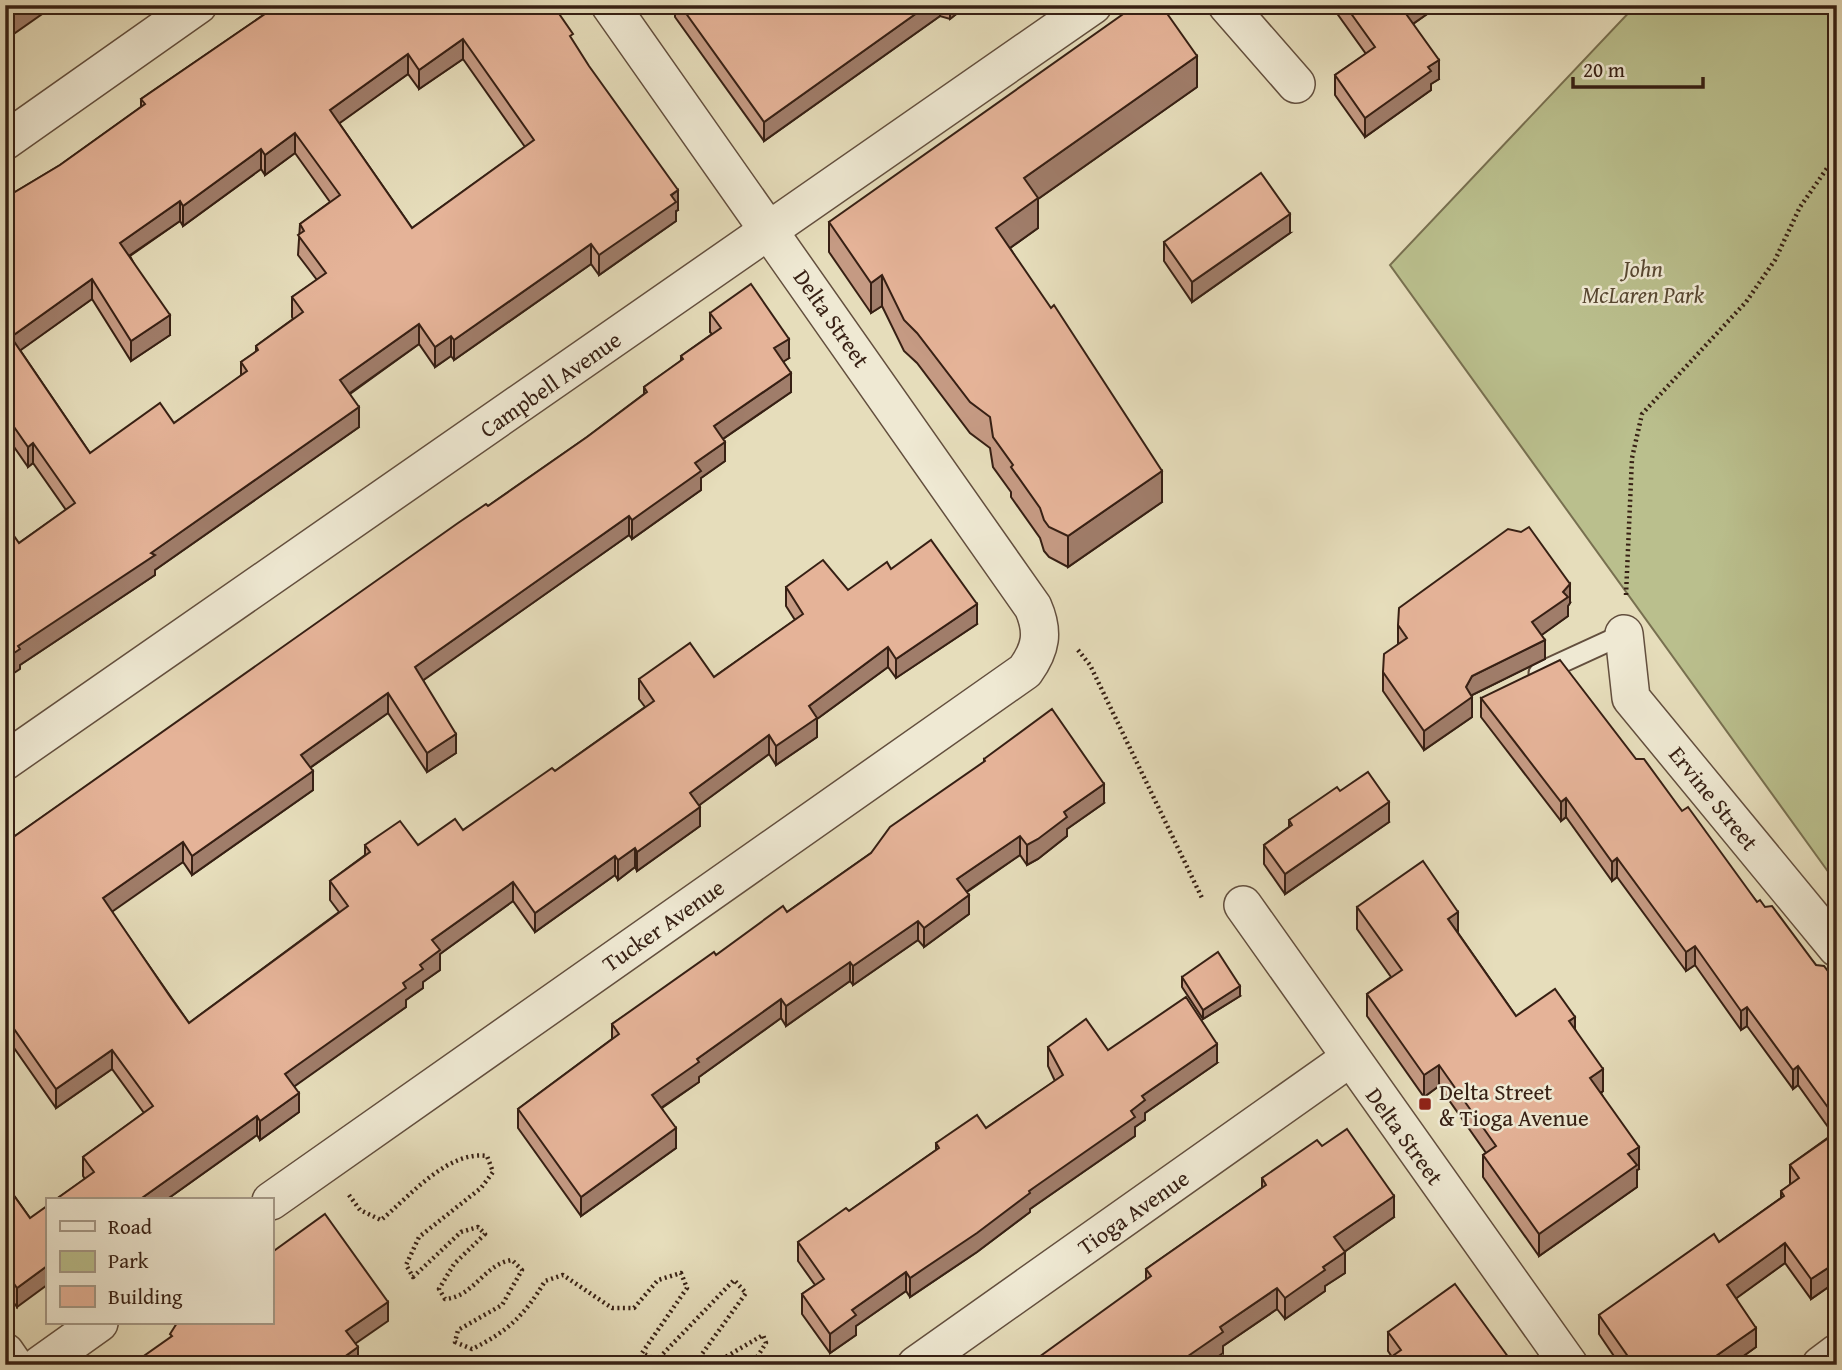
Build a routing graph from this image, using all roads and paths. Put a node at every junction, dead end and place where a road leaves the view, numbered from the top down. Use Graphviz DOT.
graph roads {
  1 [pos="198,5"];
  2 [pos="610,5"];
  3 [pos="1093,5"];
  4 [pos="1227,5"];
  5 [pos="1296,84"];
  6 [pos="5,141"];
  7 [pos="1837,154"];
  8 [pos="771,230"];
  9 [pos="1624,634"];
  10 [pos="1041,638"];
  11 [pos="1090,664"];
  12 [pos="1521,683"];
  13 [pos="5,761"];
  14 [pos="1204,901"];
  15 [pos="1243,905"];
  16 [pos="1837,948"];
  17 [pos="1350,1058"];
  18 [pos="325,1163"];
  19 [pos="273,1201"];
  20 [pos="98,1324"];
  21 [pos="5,1352"];
  22 [pos="1837,1353"];
  23 [pos="14,1365"];
  24 [pos="40,1365"];
  25 [pos="694,1365"];
  26 [pos="712,1365"];
  27 [pos="752,1365"];
  28 [pos="916,1365"];
  29 [pos="1569,1365"];
  30 [pos="1821,1365"];
  1 -- 6 [label="street"];
  2 -- 8 [label="street, Delta Street"];
  3 -- 8 [label="street, Campbell Avenue"];
  4 -- 5 [label="street"];
  7 -- 9 [label="path"];
  8 -- 10 [label="street, Delta Street"];
  8 -- 13 [label="street, Campbell Avenue"];
  9 -- 12 [label="lane"];
  9 -- 16 [label="street, Ervine Street"];
  10 -- 18 [label="street, Tucker Avenue"];
  11 -- 14 [label="path"];
  15 -- 17 [label="street, Delta Street"];
  17 -- 28 [label="street, Tioga Avenue"];
  17 -- 29 [label="street, Delta Street"];
  18 -- 19 [label="street, Tucker Avenue"];
  18 -- 25 [label="path"];
  20 -- 24 [label="street"];
  21 -- 23 [label="street"];
  22 -- 30 [label="street"];
  26 -- 27 [label="path"];
}
